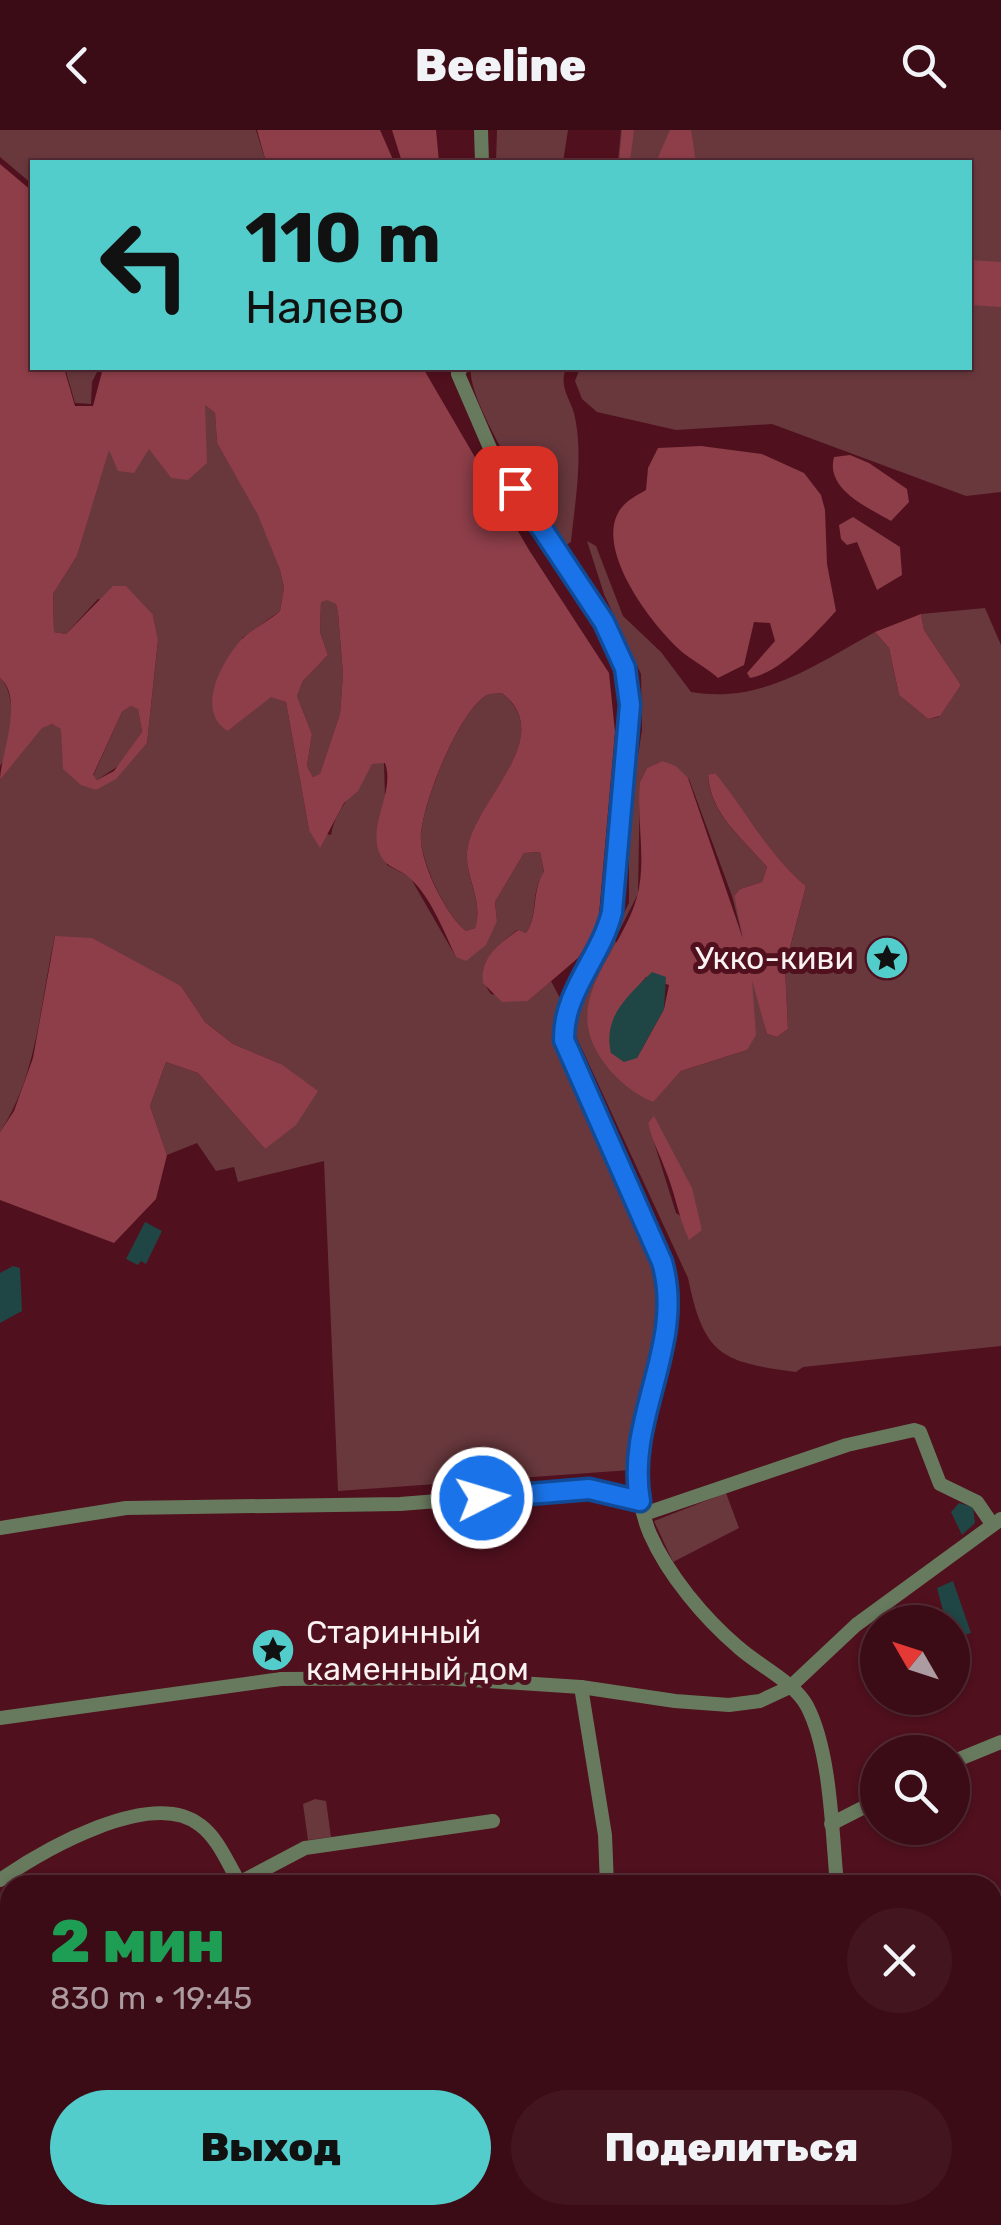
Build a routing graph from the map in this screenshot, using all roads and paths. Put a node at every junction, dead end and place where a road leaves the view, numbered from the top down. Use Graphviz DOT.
graph roads {
  1 [pos="481,130"];
  2 [pos="482,160"];
  3 [pos="460,370"];
  4 [pos="642,1508"];
  5 [pos="997,1522"];
  6 [pos="0,1528"];
  7 [pos="581,1686"];
  8 [pos="790,1687"];
  9 [pos="0,1718"];
  10 [pos="1001,1742"];
  11 [pos="970,1755"];
  12 [pos="860,1809"];
  13 [pos="493,1821"];
  14 [pos="831,1824"];
  15 [pos="8,1875"];
  16 [pos="238,1875"];
  17 [pos="257,1875"];
  18 [pos="607,1875"];
  19 [pos="835,1875"];
  1 -- 2 [label="street"];
  3 -- 4 [label="street"];
  4 -- 5 [label="street"];
  4 -- 6 [label="street"];
  4 -- 8 [label="street"];
  5 -- 8 [label="street"];
  7 -- 8 [label="street"];
  7 -- 9 [label="street"];
  7 -- 18 [label="street"];
  8 -- 14 [label="street"];
  10 -- 11 [label="street"];
  12 -- 14 [label="street"];
  13 -- 17 [label="street"];
  14 -- 19 [label="street"];
  15 -- 16 [label="street"];
}
